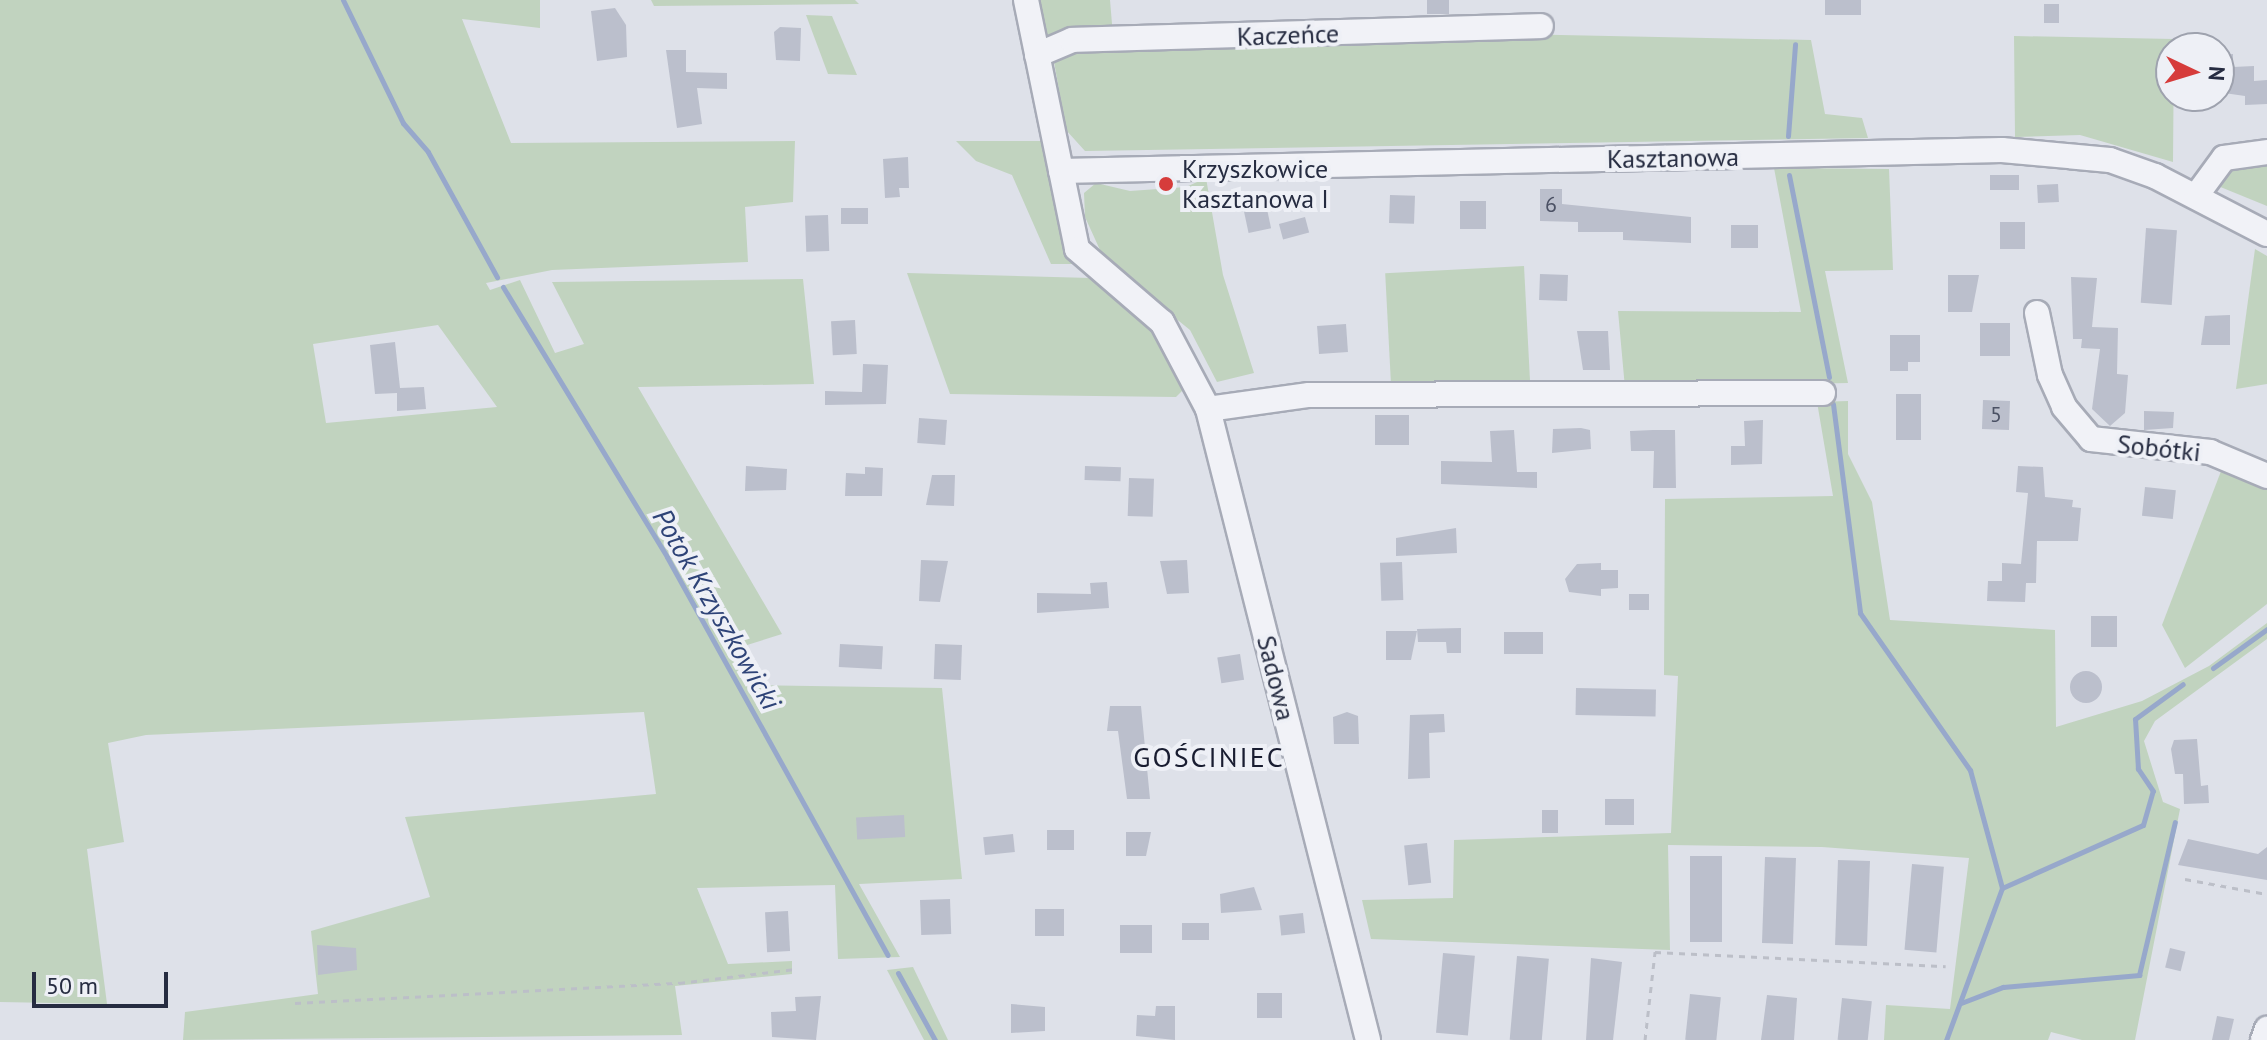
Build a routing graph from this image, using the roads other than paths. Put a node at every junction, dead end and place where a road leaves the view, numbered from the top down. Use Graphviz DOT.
graph roads {
  1 [pos="1026,0"];
  2 [pos="1541,26"];
  3 [pos="1037,55"];
  4 [pos="2267,152"];
  5 [pos="1061,171"];
  6 [pos="2196,196"];
  7 [pos="2267,234"];
  8 [pos="2037,313"];
  9 [pos="1823,393"];
  10 [pos="1208,409"];
  11 [pos="2267,476"];
  12 [pos="2267,1029"];
  13 [pos="1368,1040"];
  14 [pos="2263,1040"];
  1 -- 3 [label="street, Sadowa"];
  2 -- 3 [label="street, Kaczeńce"];
  3 -- 5 [label="street, Sadowa"];
  4 -- 6 [label="street"];
  5 -- 6 [label="street, Kasztanowa"];
  5 -- 10 [label="street, Sadowa"];
  6 -- 7 [label="street, Kasztanowa"];
  8 -- 11 [label="street, Sobótki"];
  9 -- 10 [label="street"];
  10 -- 13 [label="street, Sadowa"];
  12 -- 14 [label="street"];
}
